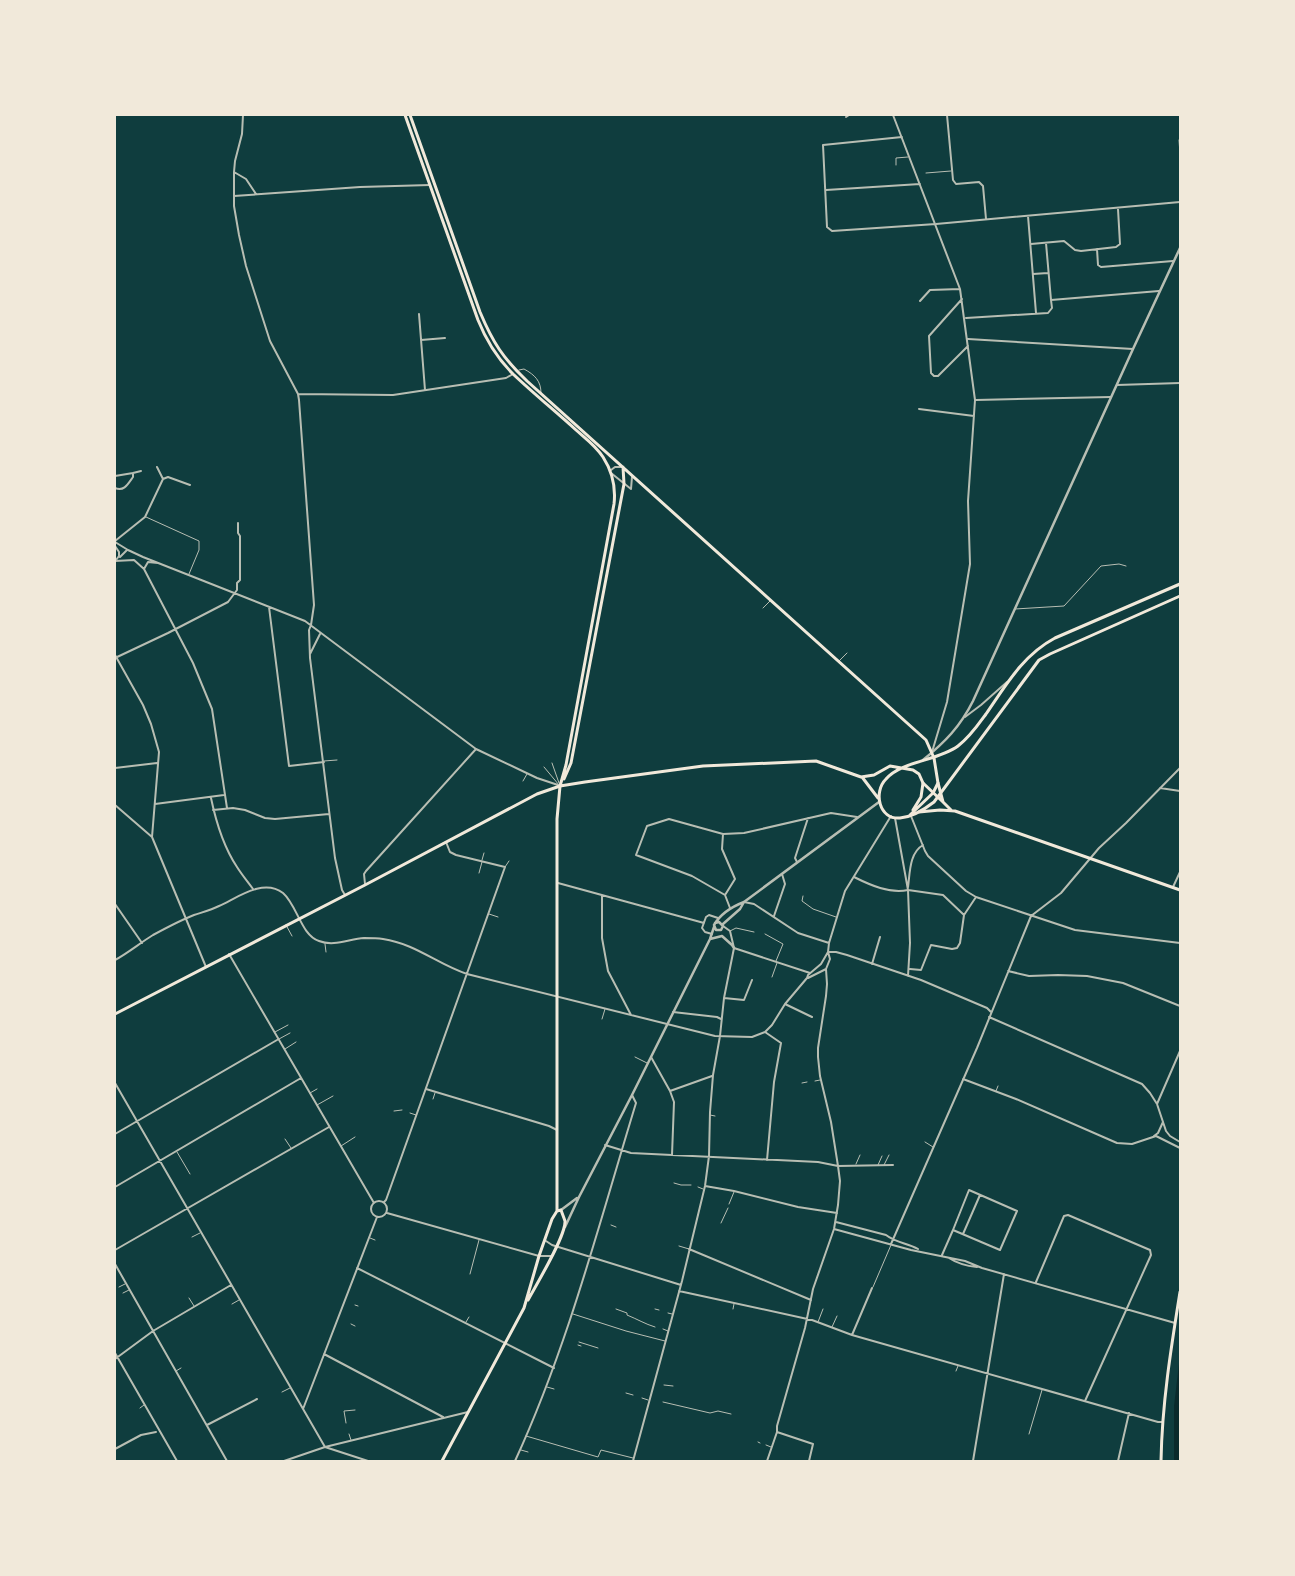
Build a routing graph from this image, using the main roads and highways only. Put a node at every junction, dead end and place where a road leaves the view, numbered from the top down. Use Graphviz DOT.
graph roads {
  1 [pos="404,115"];
  2 [pos="410,115"];
  3 [pos="516,372"];
  4 [pos="623,467"];
  5 [pos="1180,584"];
  6 [pos="1180,596"];
  7 [pos="934,758"];
  8 [pos="904,768"];
  9 [pos="861,777"];
  10 [pos="923,783"];
  11 [pos="938,783"];
  12 [pos="560,786"];
  13 [pos="933,793"];
  14 [pos="941,794"];
  15 [pos="938,798"];
  16 [pos="879,800"];
  17 [pos="943,802"];
  18 [pos="952,810"];
  19 [pos="918,812"];
  20 [pos="910,815"];
  21 [pos="1180,890"];
  22 [pos="115,1014"];
  23 [pos="559,1210"];
  24 [pos="1180,1292"];
  25 [pos="524,1308"];
  26 [pos="442,1461"];
  27 [pos="1161,1461"];
  1 -- 3 [label="main road"];
  2 -- 3 [label="main road"];
  3 -- 4 [label="main road"];
  3 -- 12 [label="main road"];
  4 -- 7 [label="main road"];
  4 -- 12 [label="main road"];
  5 -- 7 [label="main road"];
  6 -- 14 [label="main road"];
  7 -- 8 [label="main road"];
  7 -- 11 [label="main road"];
  8 -- 9 [label="main road"];
  8 -- 10 [label="main road"];
  8 -- 16 [label="main road"];
  9 -- 12 [label="main road"];
  9 -- 16 [label="main road"];
  10 -- 13 [label="main road"];
  10 -- 20 [label="main road"];
  11 -- 13 [label="main road"];
  11 -- 14 [label="main road"];
  12 -- 22 [label="main road"];
  12 -- 23 [label="main road"];
  13 -- 15 [label="main road"];
  13 -- 20 [label="main road"];
  14 -- 15 [label="main road"];
  14 -- 17 [label="main road"];
  15 -- 17 [label="main road"];
  15 -- 19 [label="main road"];
  16 -- 20 [label="main road"];
  17 -- 18 [label="main road"];
  18 -- 19 [label="main road"];
  18 -- 21 [label="main road"];
  19 -- 20 [label="main road"];
  23 -- 25 [label="main road"];
  23 -- 25 [label="main road"];
  24 -- 27 [label="main road"];
  25 -- 26 [label="main road"];
}
